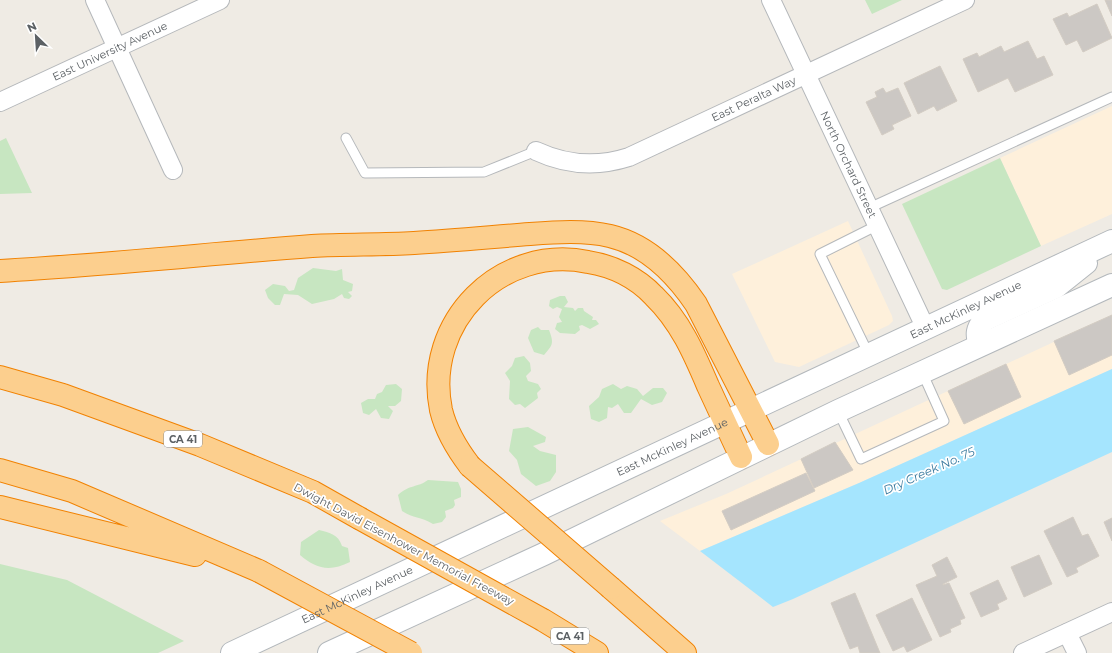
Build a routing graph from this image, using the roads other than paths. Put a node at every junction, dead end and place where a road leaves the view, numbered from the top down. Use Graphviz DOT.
graph roads {
  1 [pos="95,0"];
  2 [pos="220,0"];
  3 [pos="771,0"];
  4 [pos="965,0"];
  5 [pos="117,48"];
  6 [pos="806,74"];
  7 [pos="1112,97"];
  8 [pos="0,102"];
  9 [pos="346,138"];
  10 [pos="536,151"];
  11 [pos="173,170"];
  12 [pos="869,208"];
  13 [pos="878,226"];
  14 [pos="1112,242"];
  15 [pos="0,271"];
  16 [pos="1112,285"];
  17 [pos="926,329"];
  18 [pos="980,346"];
  19 [pos="869,356"];
  20 [pos="922,372"];
  21 [pos="0,377"];
  22 [pos="750,410"];
  23 [pos="838,411"];
  24 [pos="724,421"];
  25 [pos="768,444"];
  26 [pos="741,457"];
  27 [pos="0,470"];
  28 [pos="0,507"];
  29 [pos="260,571"];
  30 [pos="1112,612"];
  31 [pos="1067,632"];
  32 [pos="232,653"];
  33 [pos="329,653"];
  34 [pos="411,653"];
  35 [pos="597,653"];
  36 [pos="685,653"];
  37 [pos="1023,653"];
  38 [pos="1077,653"];
  1 -- 5 [label="street"];
  2 -- 5 [label="street, East University Avenue"];
  3 -- 6 [label="street, North Orchard Street"];
  4 -- 6 [label="street, East Peralta Way"];
  5 -- 8 [label="street, East University Avenue"];
  5 -- 11 [label="street"];
  6 -- 10 [label="street, East Peralta Way"];
  6 -- 12 [label="street, North Orchard Street"];
  7 -- 12 [label="lane"];
  9 -- 10 [label="lane"];
  12 -- 13 [label="street, North Orchard Street"];
  13 -- 17 [label="street, North Orchard Street"];
  13 -- 19 [label="lane"];
  14 -- 17 [label="main road, East McKinley Avenue"];
  14 -- 18 [label="main road"];
  15 -- 22 [label="highway"];
  16 -- 18 [label="main road"];
  17 -- 19 [label="main road, East McKinley Avenue"];
  18 -- 20 [label="main road"];
  19 -- 22 [label="main road, East McKinley Avenue"];
  20 -- 23 [label="main road"];
  20 -- 23 [label="lane"];
  21 -- 35 [label="highway, Dwight David Eisenhower Memorial Freeway / CA 41, bridge"];
  22 -- 24 [label="main road, East McKinley Avenue"];
  22 -- 25 [label="highway"];
  23 -- 25 [label="main road"];
  24 -- 26 [label="highway"];
  24 -- 32 [label="main road, East McKinley Avenue"];
  24 -- 36 [label="highway, bridge"];
  25 -- 26 [label="main road"];
  26 -- 33 [label="main road"];
  27 -- 29 [label="highway"];
  28 -- 29 [label="highway"];
  29 -- 34 [label="highway, bridge"];
  30 -- 31 [label="street"];
  31 -- 37 [label="street"];
  31 -- 38 [label="street"];
}
